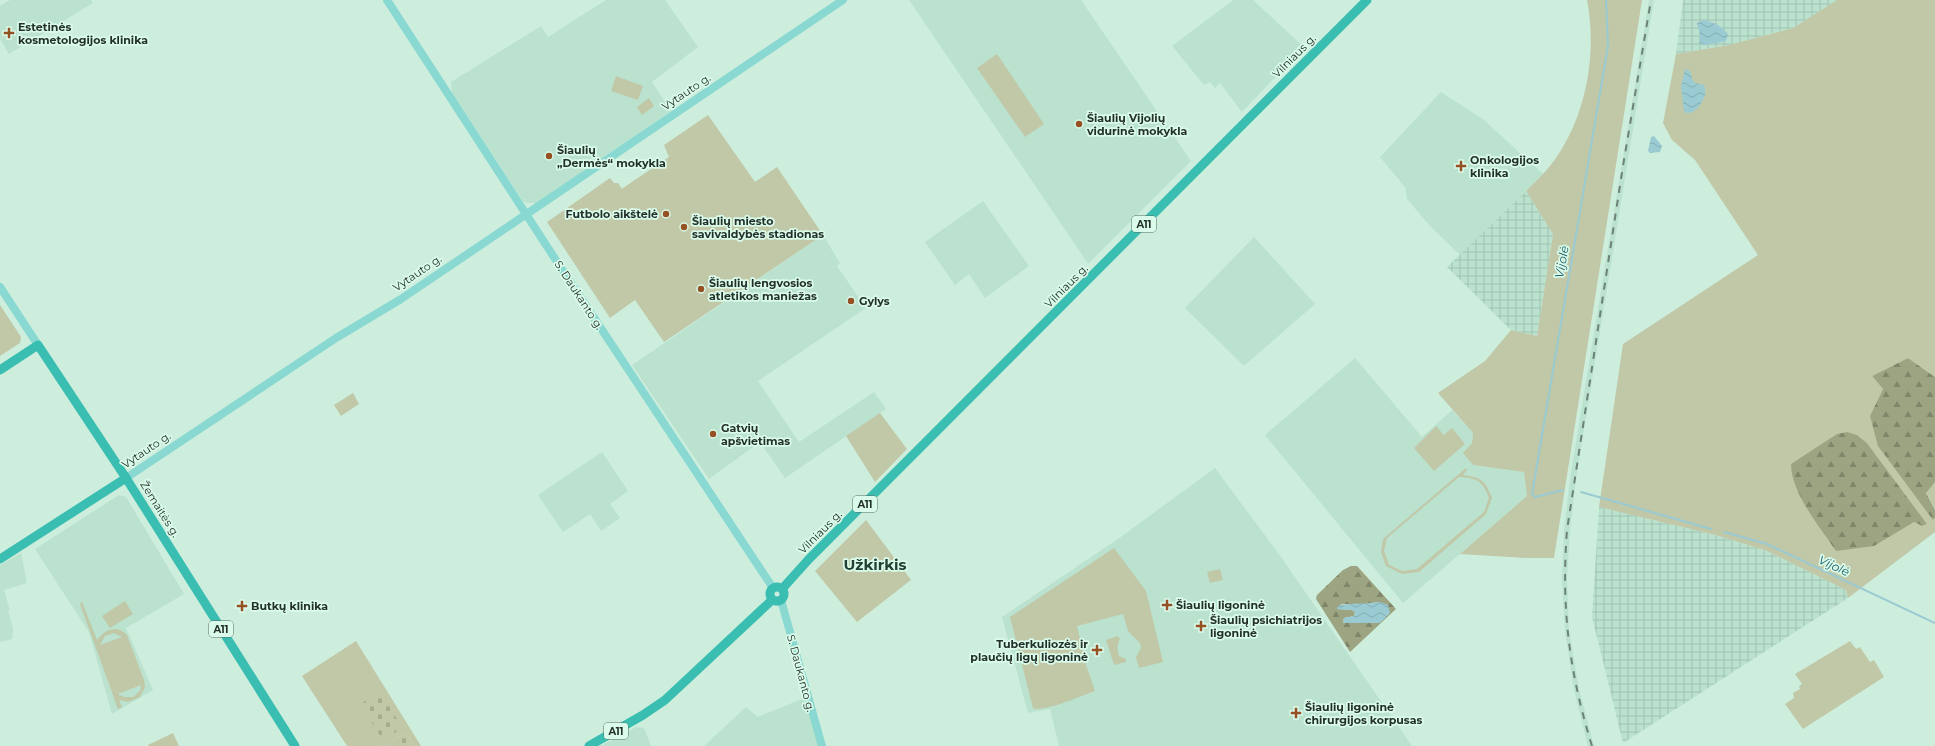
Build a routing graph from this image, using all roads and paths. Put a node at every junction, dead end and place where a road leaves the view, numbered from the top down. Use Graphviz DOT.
graph roads {
  1 [pos="387,0"];
  2 [pos="843,0"];
  3 [pos="1367,0"];
  4 [pos="526,214"];
  5 [pos="0,287"];
  6 [pos="38,345"];
  7 [pos="0,370"];
  8 [pos="126,478"];
  9 [pos="0,558"];
  10 [pos="778,588"];
  11 [pos="776,600"];
  12 [pos="295,746"];
  13 [pos="589,746"];
  14 [pos="822,746"];
  1 -- 4 [label="main road, S. Daukanto g."];
  2 -- 4 [label="main road, Vytauto g."];
  3 -- 10 [label="highway, Vilniaus g. / A11"];
  4 -- 8 [label="main road, Vytauto g."];
  4 -- 10 [label="main road, S. Daukanto g."];
  5 -- 6 [label="main road, Žemaitės g."];
  6 -- 7 [label="highway"];
  6 -- 8 [label="highway, Žemaitės g. / A11"];
  8 -- 9 [label="highway, Vytauto g."];
  8 -- 12 [label="highway, Žemaitės g. / A11"];
  10 -- 11 [label="highway"];
  10 -- 11 [label="highway"];
  11 -- 13 [label="highway, A11"];
  11 -- 14 [label="main road, S. Daukanto g."];
}
